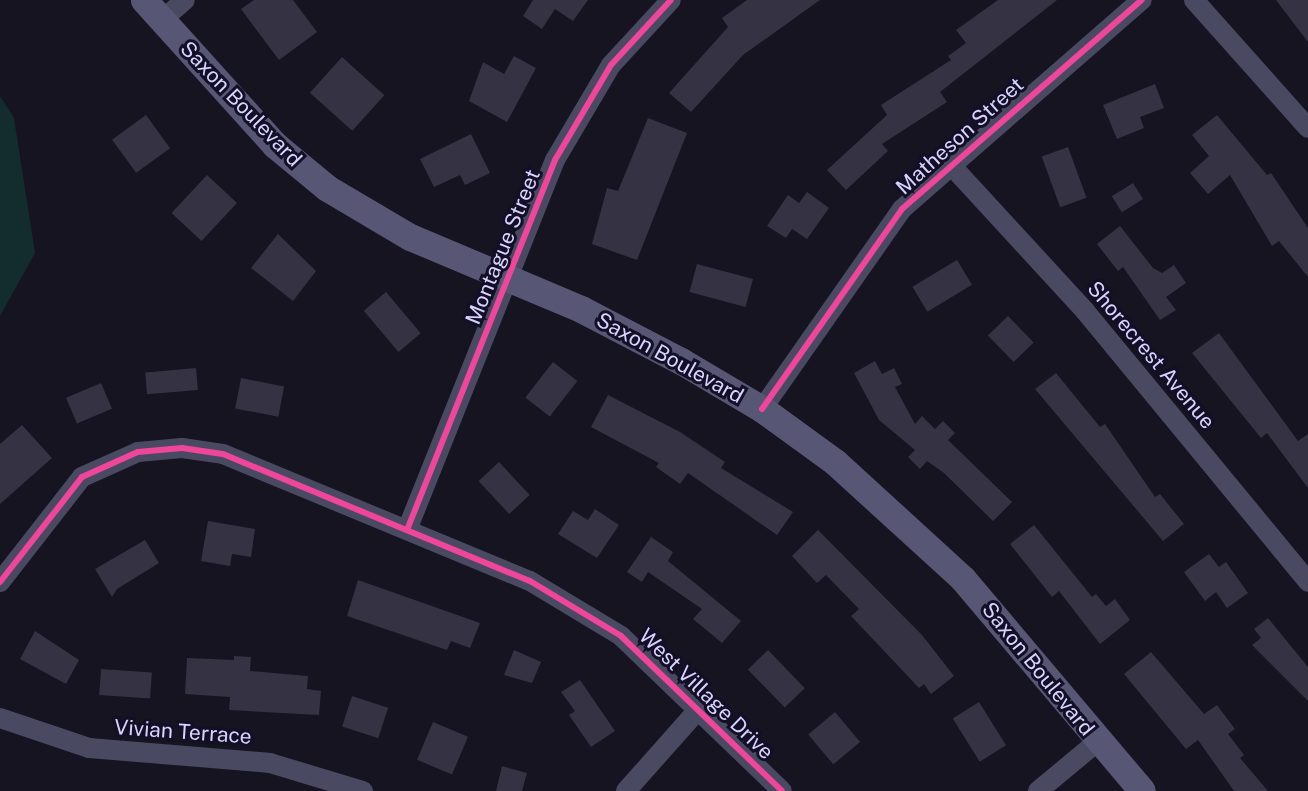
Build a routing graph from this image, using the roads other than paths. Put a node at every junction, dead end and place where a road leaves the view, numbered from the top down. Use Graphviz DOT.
graph roads {
  1 [pos="144,0"];
  2 [pos="185,0"];
  3 [pos="671,0"];
  4 [pos="1142,0"];
  5 [pos="1194,0"];
  6 [pos="162,20"];
  7 [pos="1308,128"];
  8 [pos="950,164"];
  9 [pos="508,280"];
  10 [pos="762,409"];
  11 [pos="407,530"];
  12 [pos="0,582"];
  13 [pos="1308,582"];
  14 [pos="698,710"];
  15 [pos="0,718"];
  16 [pos="1097,742"];
  17 [pos="363,791"];
  18 [pos="626,791"];
  19 [pos="782,791"];
  20 [pos="1038,791"];
  21 [pos="1142,791"];
  1 -- 6 [label="main road, Saxon Boulevard"];
  2 -- 6 [label="street"];
  3 -- 9 [label="street, Montague Street"];
  4 -- 8 [label="street, Matheson Street"];
  5 -- 7 [label="street"];
  6 -- 9 [label="main road, Saxon Boulevard"];
  8 -- 10 [label="street, Matheson Street"];
  8 -- 13 [label="street, Shorecrest Avenue"];
  9 -- 10 [label="main road, Saxon Boulevard"];
  9 -- 11 [label="street, Montague Street"];
  10 -- 16 [label="main road, Saxon Boulevard"];
  11 -- 12 [label="street, West Village Drive"];
  11 -- 14 [label="street, West Village Drive"];
  14 -- 18 [label="street"];
  14 -- 19 [label="street, West Village Drive"];
  15 -- 17 [label="street, Vivian Terrace"];
  16 -- 20 [label="street"];
  16 -- 21 [label="main road, Saxon Boulevard"];
}
